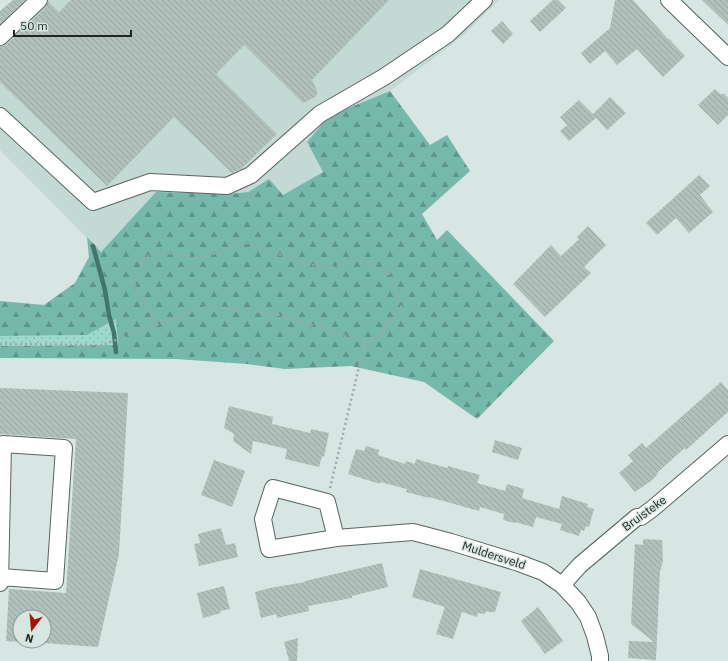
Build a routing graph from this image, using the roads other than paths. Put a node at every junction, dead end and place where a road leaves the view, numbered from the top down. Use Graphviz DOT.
graph roads {
  1 [pos="39,0"];
  2 [pos="484,0"];
  3 [pos="669,0"];
  4 [pos="0,37"];
  5 [pos="728,57"];
  6 [pos="0,116"];
  7 [pos="728,444"];
  8 [pos="336,538"];
  9 [pos="0,580"];
  10 [pos="562,585"];
  11 [pos="600,661"];
  1 -- 4 [label="street"];
  2 -- 6 [label="street"];
  3 -- 5 [label="street"];
  7 -- 10 [label="street, Bruisteke"];
  8 -- 8 [label="street, Muldersveld"];
  8 -- 10 [label="street, Muldersveld"];
  9 -- 9 [label="street"];
  10 -- 11 [label="street, Muldersveld"];
}
